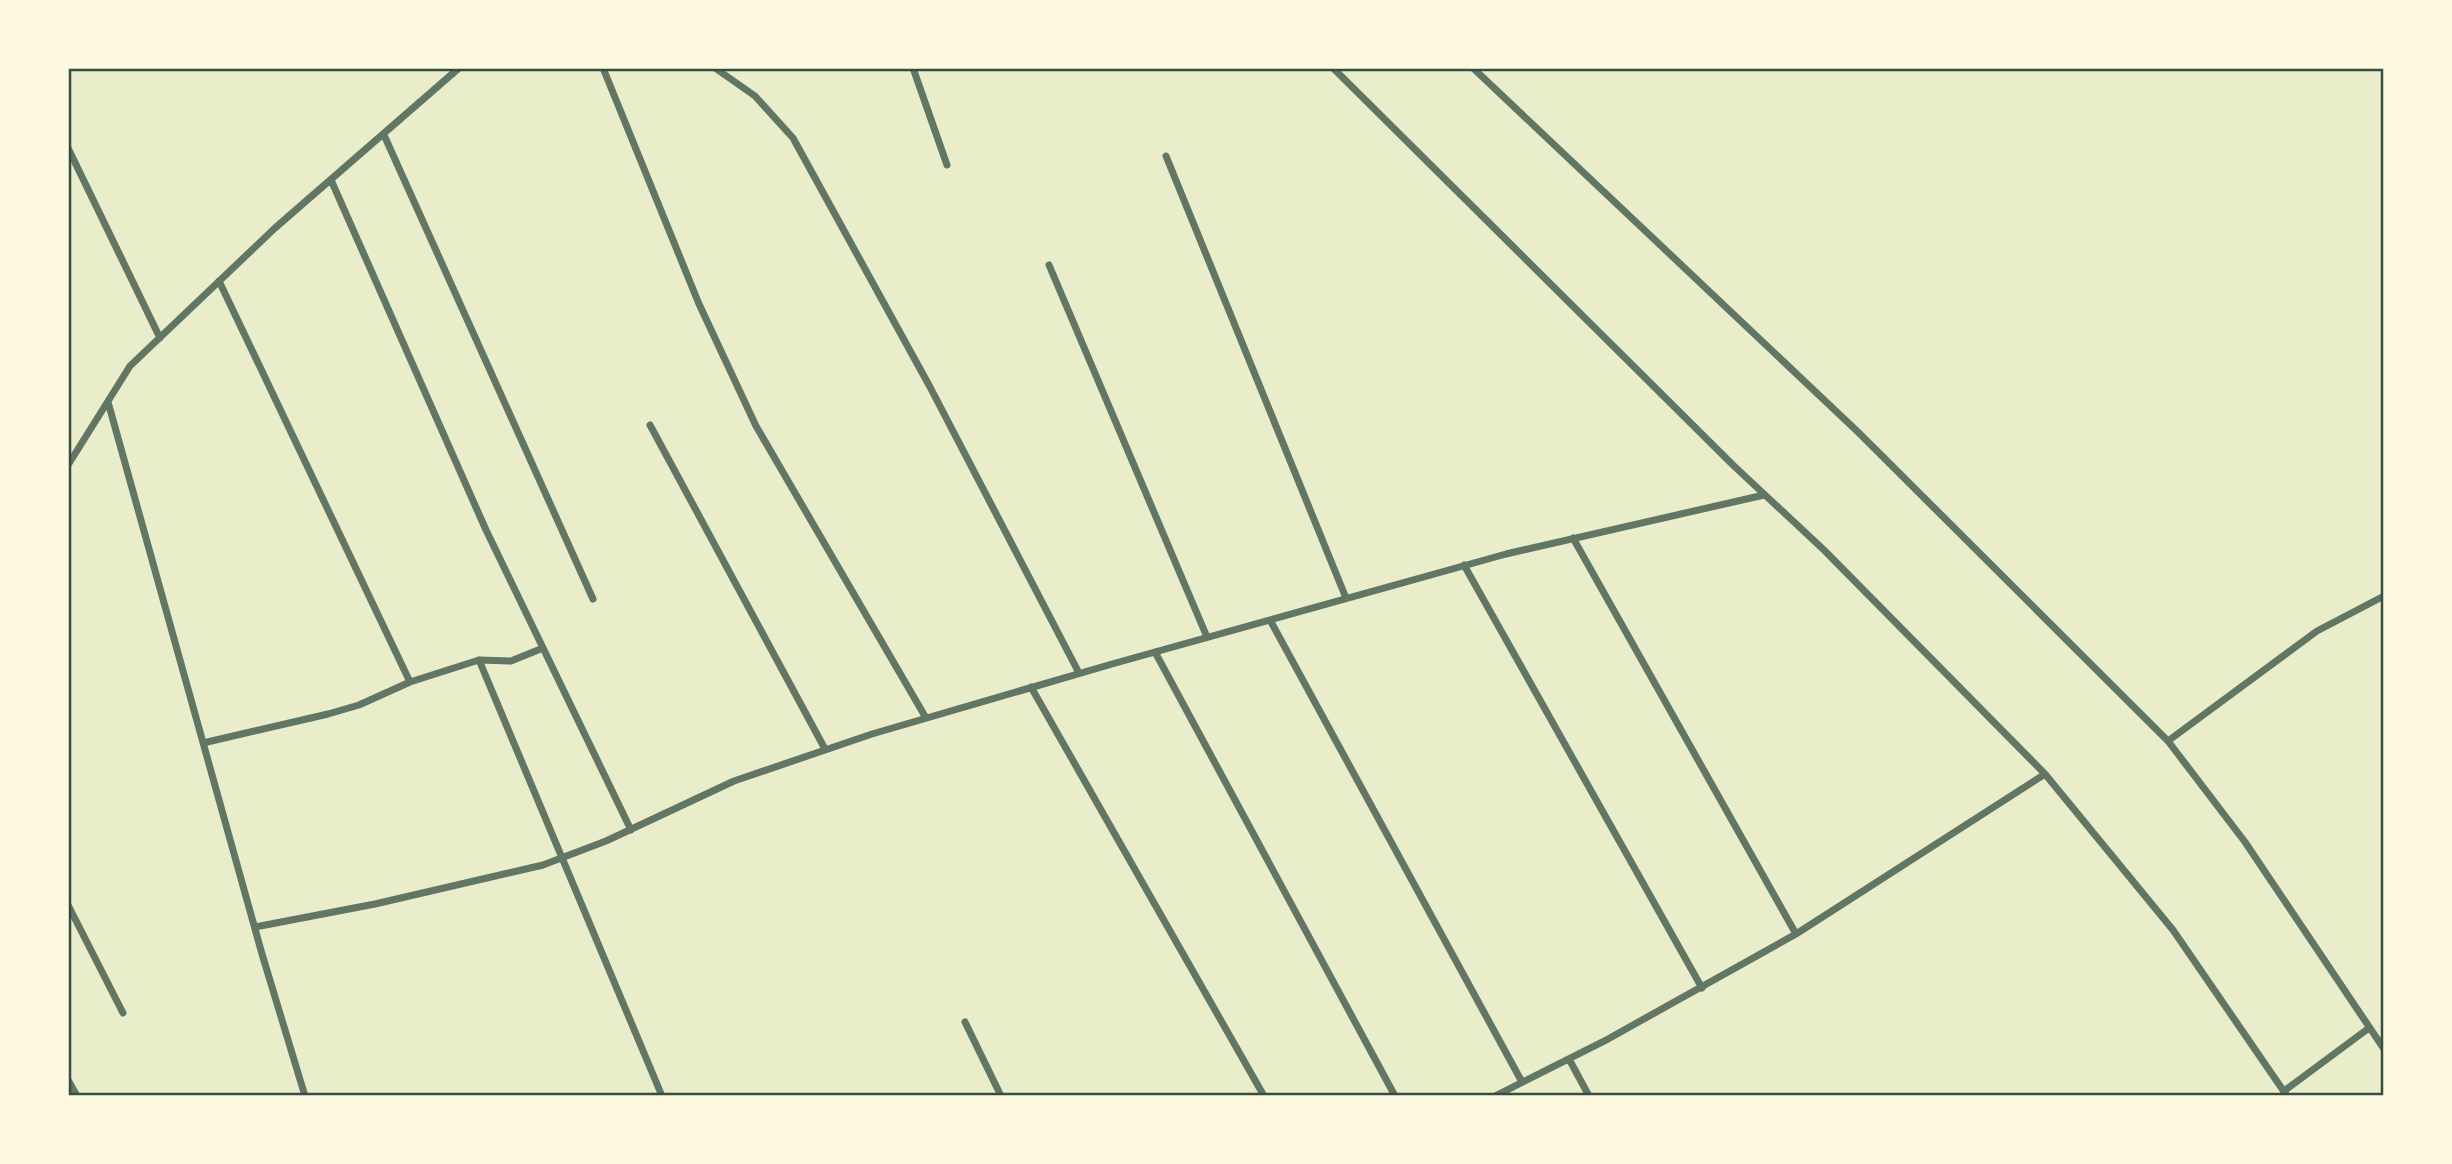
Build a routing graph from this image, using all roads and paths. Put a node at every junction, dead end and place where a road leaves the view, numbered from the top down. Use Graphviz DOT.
graph roads {
  1 [pos="459,68"];
  2 [pos="603,68"];
  3 [pos="715,68"];
  4 [pos="914,68"];
  5 [pos="1332,68"];
  6 [pos="1473,68"];
  7 [pos="384,135"];
  8 [pos="68,148"];
  9 [pos="1166,156"];
  10 [pos="947,165"];
  11 [pos="331,180"];
  12 [pos="1049,265"];
  13 [pos="219,281"];
  14 [pos="160,338"];
  15 [pos="108,402"];
  16 [pos="650,425"];
  17 [pos="68,465"];
  18 [pos="1764,495"];
  19 [pos="1573,538"];
  20 [pos="1464,565"];
  21 [pos="2384,596"];
  22 [pos="1346,598"];
  23 [pos="593,599"];
  24 [pos="1270,620"];
  25 [pos="1207,637"];
  26 [pos="543,648"];
  27 [pos="1155,652"];
  28 [pos="480,660"];
  29 [pos="1079,673"];
  30 [pos="410,682"];
  31 [pos="1031,687"];
  32 [pos="926,718"];
  33 [pos="2168,741"];
  34 [pos="204,743"];
  35 [pos="825,749"];
  36 [pos="2045,774"];
  37 [pos="631,830"];
  38 [pos="563,858"];
  39 [pos="68,905"];
  40 [pos="255,927"];
  41 [pos="1797,934"];
  42 [pos="1702,988"];
  43 [pos="123,1013"];
  44 [pos="965,1022"];
  45 [pos="2369,1028"];
  46 [pos="2384,1049"];
  47 [pos="1569,1059"];
  48 [pos="68,1080"];
  49 [pos="1522,1082"];
  50 [pos="2286,1093"];
  51 [pos="77,1096"];
  52 [pos="305,1096"];
  53 [pos="662,1096"];
  54 [pos="1001,1096"];
  55 [pos="1264,1096"];
  56 [pos="1395,1096"];
  57 [pos="1495,1096"];
  58 [pos="1589,1096"];
  1 -- 7 [label="street"];
  2 -- 32 [label="street"];
  3 -- 29 [label="street"];
  4 -- 10 [label="street"];
  5 -- 18 [label="street"];
  6 -- 33 [label="street"];
  7 -- 11 [label="street"];
  7 -- 23 [label="street"];
  8 -- 14 [label="street"];
  9 -- 22 [label="street"];
  11 -- 13 [label="street"];
  11 -- 26 [label="street"];
  12 -- 25 [label="street"];
  13 -- 14 [label="street"];
  13 -- 30 [label="street"];
  14 -- 15 [label="street"];
  15 -- 17 [label="street"];
  15 -- 34 [label="street"];
  16 -- 35 [label="street"];
  18 -- 19 [label="street"];
  18 -- 36 [label="street"];
  19 -- 20 [label="street"];
  19 -- 41 [label="street"];
  20 -- 22 [label="street"];
  20 -- 42 [label="street"];
  21 -- 33 [label="street"];
  22 -- 24 [label="street"];
  24 -- 25 [label="street"];
  24 -- 49 [label="street"];
  25 -- 27 [label="street"];
  26 -- 28 [label="street"];
  26 -- 37 [label="street"];
  27 -- 29 [label="street"];
  27 -- 56 [label="street"];
  28 -- 30 [label="street"];
  28 -- 38 [label="street"];
  29 -- 31 [label="street"];
  30 -- 34 [label="street"];
  31 -- 32 [label="street"];
  31 -- 55 [label="street"];
  32 -- 35 [label="street"];
  33 -- 45 [label="street"];
  34 -- 40 [label="street"];
  35 -- 37 [label="street"];
  36 -- 41 [label="street"];
  36 -- 50 [label="street"];
  37 -- 38 [label="street"];
  38 -- 40 [label="street"];
  38 -- 53 [label="street"];
  39 -- 43 [label="street"];
  40 -- 52 [label="street"];
  41 -- 42 [label="street"];
  42 -- 47 [label="street"];
  44 -- 54 [label="street"];
  45 -- 46 [label="street"];
  45 -- 50 [label="street"];
  47 -- 49 [label="street"];
  47 -- 58 [label="street"];
  48 -- 51 [label="street"];
  49 -- 57 [label="street"];
}
